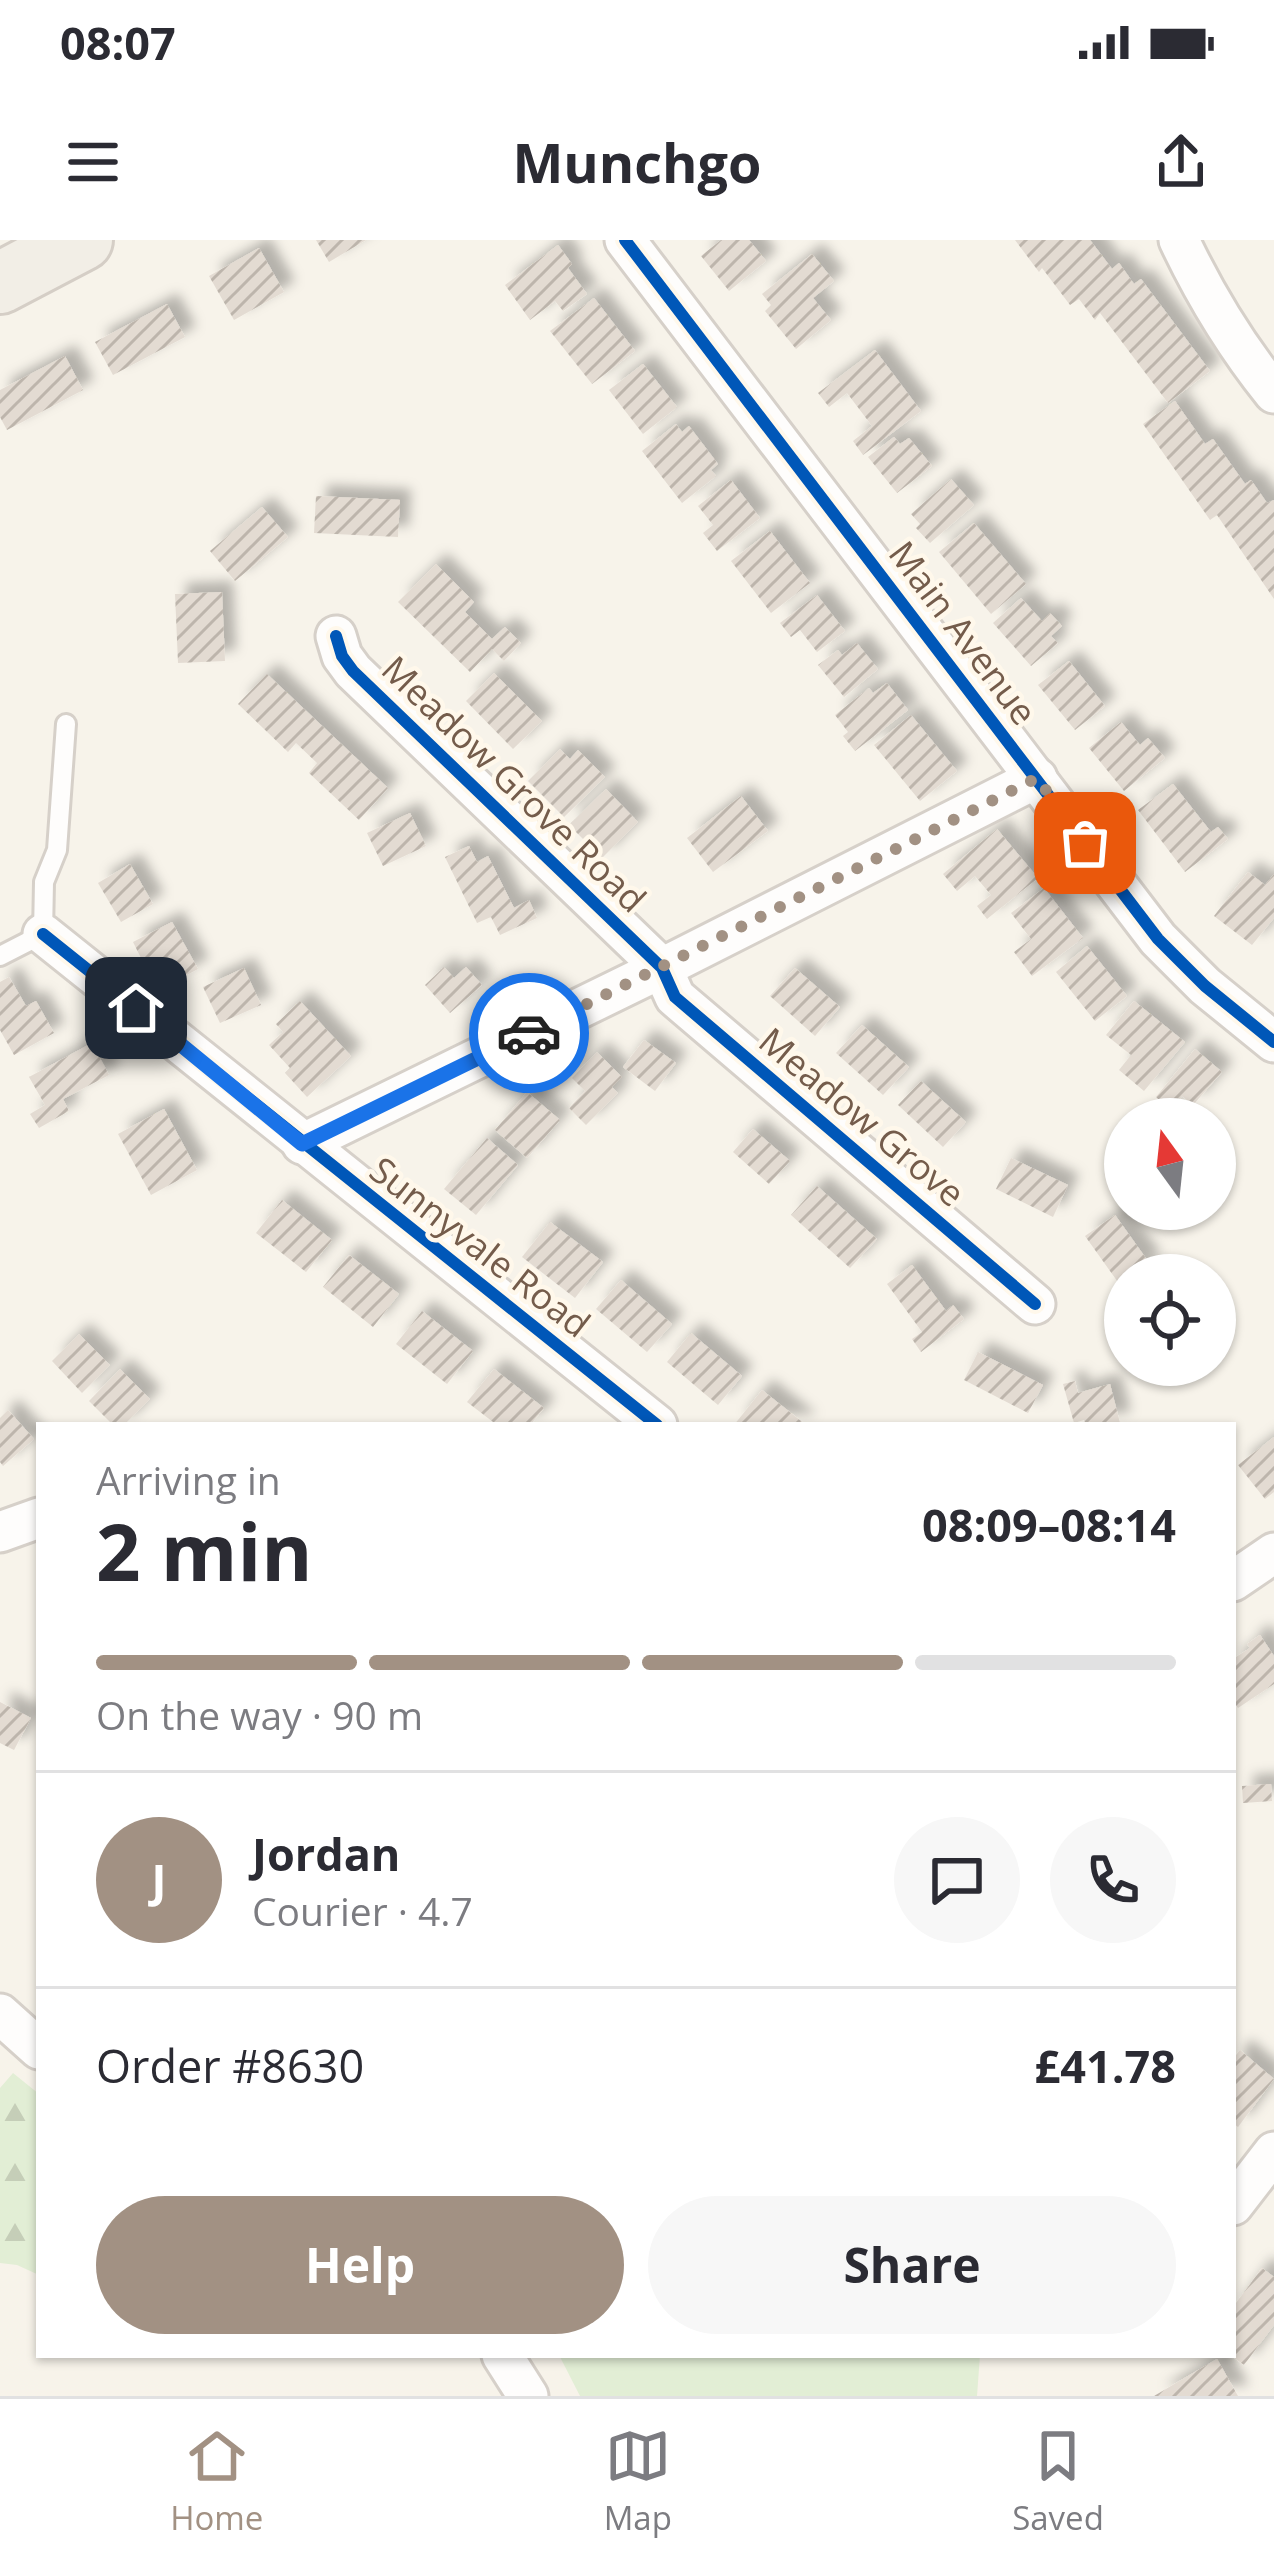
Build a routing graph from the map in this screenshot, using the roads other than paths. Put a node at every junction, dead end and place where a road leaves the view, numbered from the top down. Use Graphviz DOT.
graph roads {
  1 [pos="82,240"];
  2 [pos="626,240"];
  3 [pos="1179,240"];
  4 [pos="0,284"];
  5 [pos="1274,393"];
  6 [pos="336,636"];
  7 [pos="66,724"];
  8 [pos="1037,778"];
  9 [pos="43,934"];
  10 [pos="0,956"];
  11 [pos="662,968"];
  12 [pos="1274,1042"];
  13 [pos="302,1144"];
  14 [pos="1036,1304"];
  15 [pos="653,1422"];
  16 [pos="36,1519"];
  17 [pos="0,1532"];
  18 [pos="1274,1553"];
  19 [pos="1236,1579"];
  20 [pos="1274,2152"];
  21 [pos="1236,2201"];
  22 [pos="504,2358"];
  23 [pos="528,2396"];
  1 -- 4 [label="main road"];
  2 -- 8 [label="street, Main Avenue"];
  3 -- 5 [label="street"];
  6 -- 11 [label="street, Meadow Grove Road"];
  7 -- 9 [label="lane"];
  8 -- 11 [label="street"];
  8 -- 12 [label="street, Main Avenue"];
  9 -- 10 [label="lane"];
  9 -- 13 [label="street, Sunnyvale Road"];
  11 -- 13 [label="street"];
  11 -- 14 [label="street, Meadow Grove"];
  13 -- 15 [label="street, Sunnyvale Road"];
  16 -- 17 [label="street"];
  18 -- 19 [label="street"];
  20 -- 21 [label="street"];
  22 -- 23 [label="street"];
}
